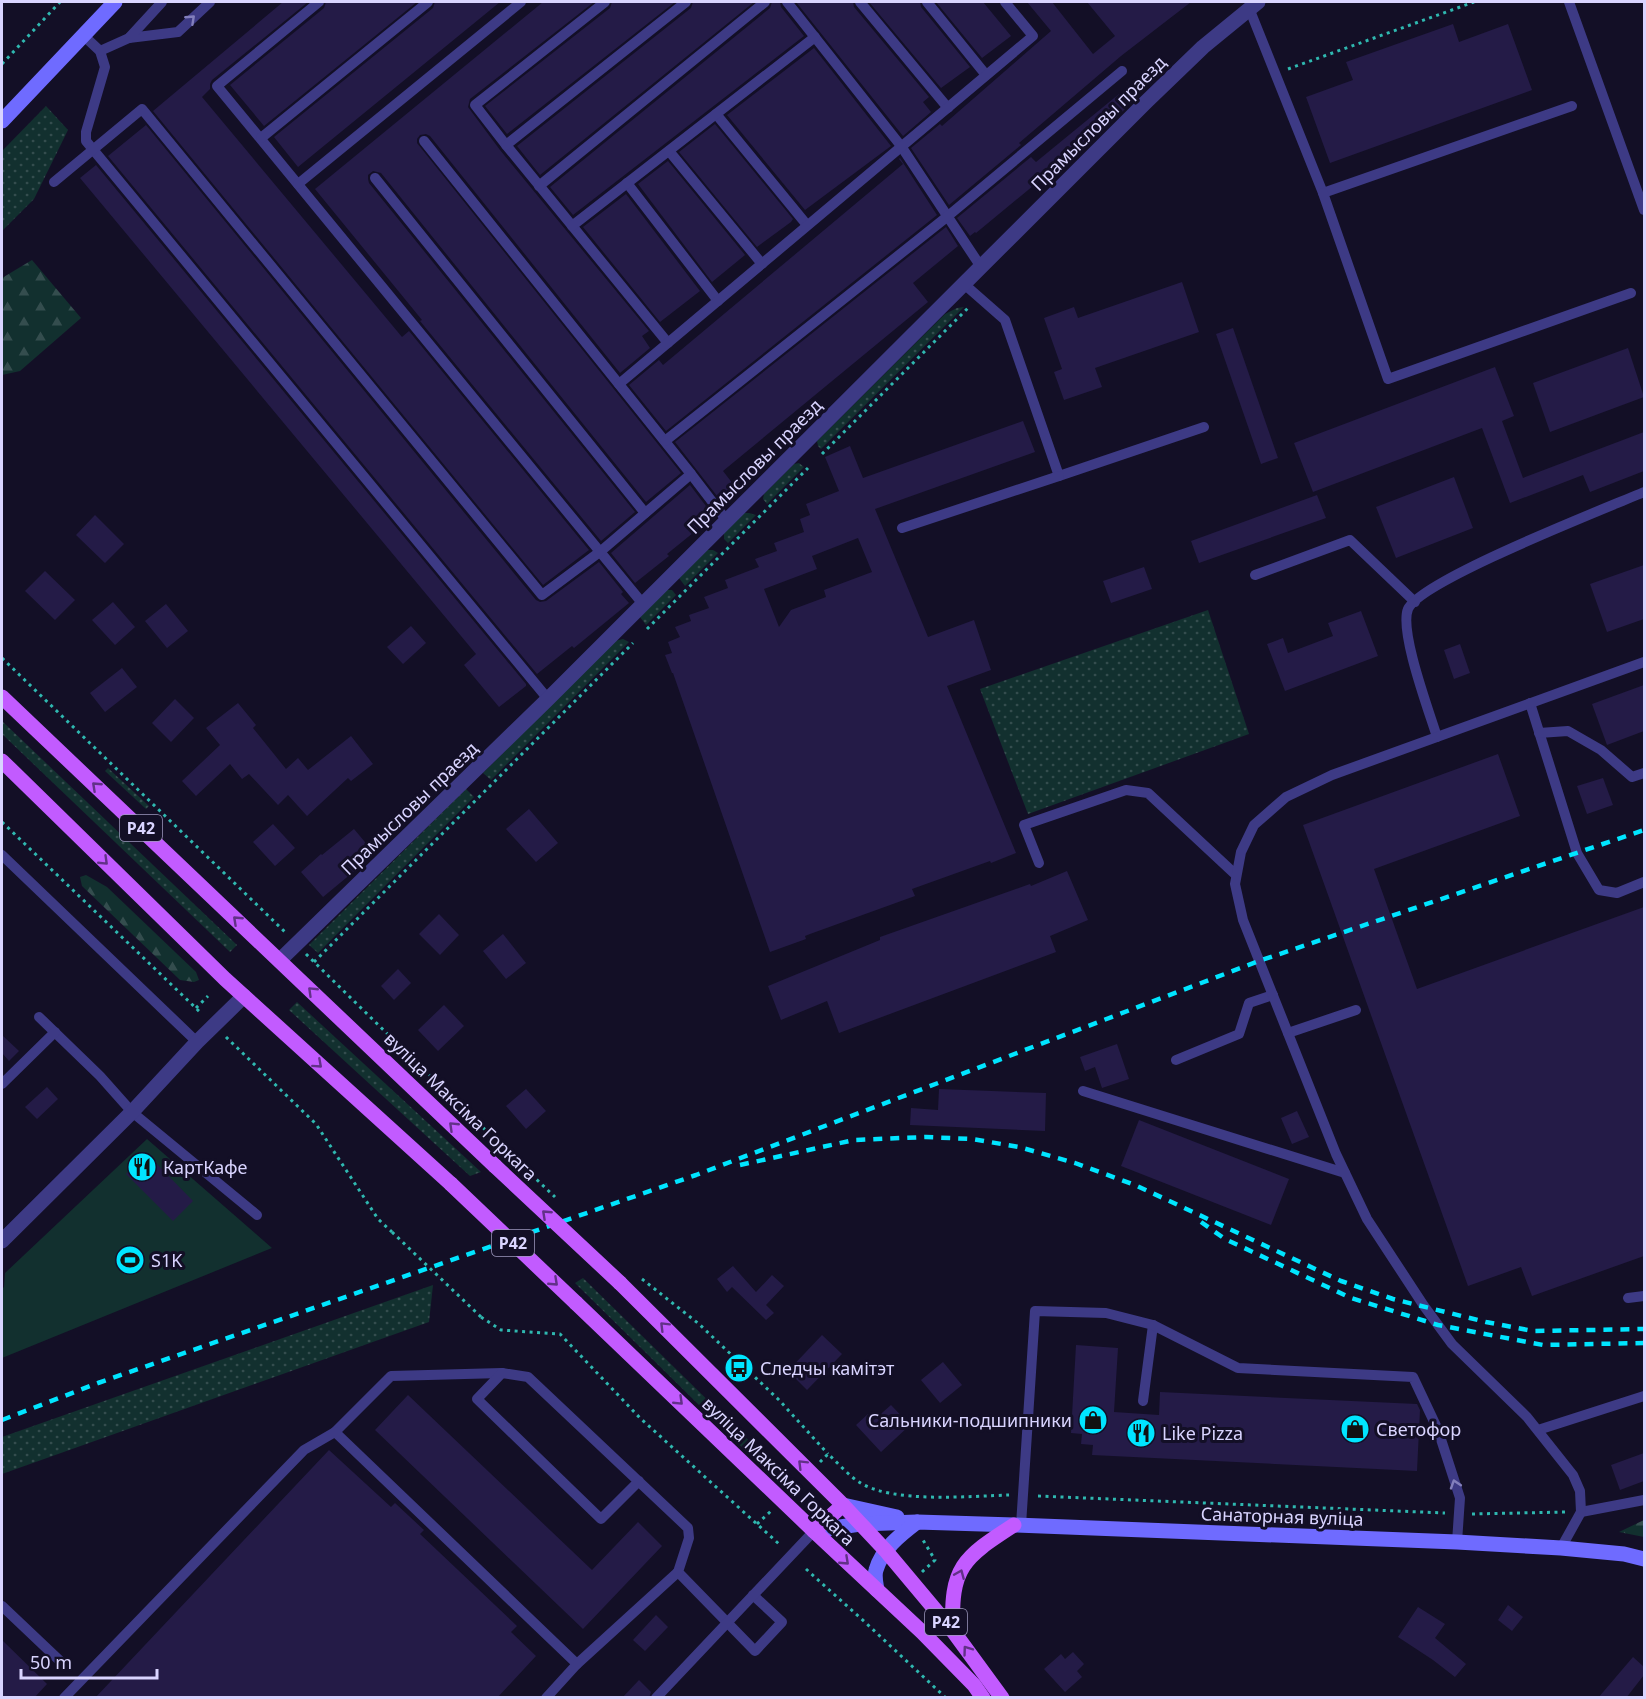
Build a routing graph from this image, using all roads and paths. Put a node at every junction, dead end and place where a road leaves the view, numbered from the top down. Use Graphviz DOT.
graph roads {
  1 [pos="60,2"];
  2 [pos="115,2"];
  3 [pos="162,2"];
  4 [pos="210,2"];
  5 [pos="319,2"];
  6 [pos="428,2"];
  7 [pos="521,2"];
  8 [pos="604,2"];
  9 [pos="686,2"];
  10 [pos="765,2"];
  11 [pos="787,2"];
  12 [pos="860,2"];
  13 [pos="927,2"];
  14 [pos="1005,2"];
  15 [pos="1474,2"];
  16 [pos="1569,2"];
  17 [pos="1253,5"];
  18 [pos="83,35"];
  19 [pos="129,38"];
  20 [pos="815,38"];
  21 [pos="100,51"];
  22 [pos="2,64"];
  23 [pos="1122,70"];
  24 [pos="1275,74"];
  25 [pos="986,75"];
  26 [pos="1572,106"];
  27 [pos="948,108"];
  28 [pos="717,114"];
  29 [pos="2,121"];
  30 [pos="261,138"];
  31 [pos="424,141"];
  32 [pos="506,145"];
  33 [pos="901,146"];
  34 [pos="92,150"];
  35 [pos="669,151"];
  36 [pos="375,178"];
  37 [pos="54,182"];
  38 [pos="627,183"];
  39 [pos="298,184"];
  40 [pos="539,186"];
  41 [pos="1323,193"];
  42 [pos="1644,210"];
  43 [pos="948,216"];
  44 [pos="807,225"];
  45 [pos="572,226"];
  46 [pos="762,264"];
  47 [pos="981,267"];
  48 [pos="964,284"];
  49 [pos="1630,293"];
  50 [pos="718,301"];
  51 [pos="974,302"];
  52 [pos="668,343"];
  53 [pos="619,384"];
  54 [pos="1204,427"];
  55 [pos="665,441"];
  56 [pos="822,454"];
  57 [pos="808,468"];
  58 [pos="691,474"];
  59 [pos="1059,476"];
  60 [pos="1644,492"];
  61 [pos="645,513"];
  62 [pos="727,521"];
  63 [pos="902,528"];
  64 [pos="601,551"];
  65 [pos="1255,575"];
  66 [pos="1415,602"];
  67 [pos="643,604"];
  68 [pos="647,629"];
  69 [pos="633,643"];
  70 [pos="2,658"];
  71 [pos="1644,662"];
  72 [pos="2,697"];
  73 [pos="548,699"];
  74 [pos="1530,704"];
  75 [pos="1539,733"];
  76 [pos="1437,737"];
  77 [pos="2,761"];
  78 [pos="1644,773"];
  79 [pos="2,822"];
  80 [pos="2,855"];
  81 [pos="1039,863"];
  82 [pos="1236,875"];
  83 [pos="1644,882"];
  84 [pos="277,924"];
  85 [pos="273,929"];
  86 [pos="289,936"];
  87 [pos="301,948"];
  88 [pos="280,960"];
  89 [pos="314,962"];
  90 [pos="1273,995"];
  91 [pos="208,996"];
  92 [pos="244,996"];
  93 [pos="196,1008"];
  94 [pos="1356,1010"];
  95 [pos="39,1017"];
  96 [pos="214,1026"];
  97 [pos="55,1032"];
  98 [pos="1288,1033"];
  99 [pos="197,1042"];
  100 [pos="1176,1060"];
  101 [pos="2,1084"];
  102 [pos="1083,1091"];
  103 [pos="132,1112"];
  104 [pos="515,1159"];
  105 [pos="1345,1173"];
  106 [pos="257,1215"];
  107 [pos="2,1241"];
  108 [pos="637,1275"];
  109 [pos="1644,1296"];
  110 [pos="1628,1298"];
  111 [pos="1153,1325"];
  112 [pos="502,1373"];
  113 [pos="1644,1396"];
  114 [pos="1143,1401"];
  115 [pos="1538,1430"];
  116 [pos="334,1432"];
  117 [pos="828,1454"];
  118 [pos="819,1463"];
  119 [pos="639,1481"];
  120 [pos="1023,1495"];
  121 [pos="1644,1500"];
  122 [pos="843,1505"];
  123 [pos="771,1511"];
  124 [pos="1581,1512"];
  125 [pos="1459,1514"];
  126 [pos="917,1522"];
  127 [pos="758,1524"];
  128 [pos="860,1524"];
  129 [pos="1017,1525"];
  130 [pos="814,1531"];
  131 [pos="923,1540"];
  132 [pos="1457,1542"];
  133 [pos="778,1544"];
  134 [pos="1561,1548"];
  135 [pos="886,1551"];
  136 [pos="1644,1559"];
  137 [pos="806,1569"];
  138 [pos="678,1572"];
  139 [pos="916,1577"];
  140 [pos="877,1590"];
  141 [pos="753,1595"];
  142 [pos="2,1606"];
  143 [pos="726,1622"];
  144 [pos="953,1631"];
  145 [pos="59,1660"];
  146 [pos="577,1664"];
  147 [pos="64,1698"];
  148 [pos="546,1698"];
  149 [pos="656,1698"];
  150 [pos="946,1698"];
  151 [pos="983,1698"];
  152 [pos="1002,1698"];
  1 -- 22 [label="path"];
  2 -- 18 [label="street"];
  3 -- 19 [label="lane"];
  19 -- 4 [label="lane, one-way"];
  5 -- 30 [label="lane"];
  6 -- 30 [label="lane"];
  7 -- 39 [label="lane"];
  8 -- 32 [label="lane"];
  9 -- 32 [label="lane"];
  10 -- 40 [label="lane"];
  11 -- 20 [label="lane"];
  12 -- 27 [label="lane"];
  13 -- 25 [label="lane"];
  14 -- 25 [label="lane"];
  15 -- 24 [label="path"];
  16 -- 42 [label="lane"];
  17 -- 24 [label="lane"];
  17 -- 47 [label="street, Прамысловы праезд"];
  18 -- 21 [label="lane"];
  18 -- 29 [label="street"];
  19 -- 21 [label="lane"];
  20 -- 28 [label="lane"];
  20 -- 33 [label="lane"];
  21 -- 34 [label="lane"];
  23 -- 43 [label="lane"];
  24 -- 41 [label="lane"];
  25 -- 27 [label="lane"];
  26 -- 41 [label="lane"];
  27 -- 33 [label="lane"];
  28 -- 35 [label="lane"];
  28 -- 44 [label="lane"];
  30 -- 39 [label="lane"];
  31 -- 53 [label="lane"];
  32 -- 40 [label="lane"];
  33 -- 43 [label="lane"];
  33 -- 44 [label="lane"];
  34 -- 37 [label="lane"];
  34 -- 64 [label="lane"];
  34 -- 73 [label="lane"];
  35 -- 38 [label="lane"];
  35 -- 46 [label="lane"];
  36 -- 61 [label="lane"];
  38 -- 45 [label="lane"];
  38 -- 50 [label="lane"];
  39 -- 64 [label="lane"];
  40 -- 45 [label="lane"];
  41 -- 49 [label="lane"];
  43 -- 47 [label="lane"];
  43 -- 55 [label="lane"];
  44 -- 46 [label="lane"];
  45 -- 52 [label="lane"];
  46 -- 50 [label="lane"];
  47 -- 48 [label="street, Прамысловы праезд"];
  48 -- 59 [label="lane"];
  48 -- 62 [label="street, Прамысловы праезд"];
  50 -- 52 [label="lane"];
  51 -- 56 [label="path"];
  52 -- 53 [label="lane"];
  53 -- 55 [label="lane"];
  54 -- 59 [label="lane"];
  55 -- 58 [label="lane"];
  57 -- 68 [label="path"];
  58 -- 61 [label="lane"];
  58 -- 62 [label="lane"];
  59 -- 63 [label="lane"];
  60 -- 66 [label="lane"];
  61 -- 64 [label="lane"];
  62 -- 67 [label="street, Прамысловы праезд"];
  64 -- 67 [label="lane"];
  65 -- 66 [label="lane"];
  66 -- 76 [label="lane"];
  67 -- 73 [label="street, Прамысловы праезд"];
  69 -- 89 [label="path"];
  70 -- 84 [label="path"];
  71 -- 74 [label="lane"];
  88 -- 72 [label="main road, вуліца Максіма Горкага / Р42, one-way"];
  73 -- 88 [label="street, Прамысловы праезд"];
  74 -- 75 [label="lane"];
  74 -- 76 [label="lane"];
  75 -- 78 [label="lane"];
  75 -- 83 [label="lane"];
  76 -- 82 [label="lane"];
  77 -- 92 [label="main road, вуліца Максіма Горкага / Р42, one-way"];
  79 -- 93 [label="path"];
  80 -- 99 [label="lane"];
  81 -- 82 [label="lane"];
  82 -- 90 [label="lane"];
  84 -- 85 [label="path"];
  84 -- 86 [label="path"];
  87 -- 89 [label="path"];
  122 -- 88 [label="main road, вуліца Максіма Горкага / Р42, one-way, bridge"];
  89 -- 104 [label="path"];
  90 -- 98 [label="lane"];
  90 -- 100 [label="lane"];
  91 -- 93 [label="path"];
  92 -- 96 [label="street"];
  92 -- 130 [label="main road, вуліца Максіма Горкага / Р42, one-way, bridge"];
  93 -- 96 [label="path"];
  94 -- 98 [label="lane"];
  95 -- 97 [label="lane"];
  96 -- 99 [label="street"];
  96 -- 127 [label="path, bridge"];
  97 -- 101 [label="lane"];
  97 -- 103 [label="lane"];
  98 -- 105 [label="lane"];
  99 -- 103 [label="street"];
  102 -- 105 [label="lane"];
  103 -- 106 [label="lane"];
  103 -- 107 [label="street"];
  105 -- 115 [label="lane"];
  108 -- 117 [label="path"];
  109 -- 110 [label="lane"];
  111 -- 114 [label="lane"];
  111 -- 120 [label="lane"];
  125 -- 111 [label="lane, one-way"];
  112 -- 116 [label="lane"];
  112 -- 119 [label="lane"];
  112 -- 119 [label="lane"];
  113 -- 115 [label="lane"];
  115 -- 124 [label="lane"];
  116 -- 146 [label="lane"];
  116 -- 147 [label="lane"];
  117 -- 118 [label="path"];
  117 -- 120 [label="path"];
  119 -- 138 [label="lane"];
  120 -- 125 [label="path"];
  120 -- 129 [label="lane"];
  121 -- 124 [label="lane"];
  122 -- 126 [label="street"];
  122 -- 128 [label="main road, вуліца Максіма Горкага / Р42"];
  122 -- 130 [label="main road"];
  123 -- 127 [label="path"];
  124 -- 125 [label="path"];
  124 -- 134 [label="lane"];
  125 -- 132 [label="lane"];
  126 -- 128 [label="street"];
  126 -- 129 [label="street, Санаторная вуліца"];
  126 -- 135 [label="street"];
  127 -- 133 [label="path"];
  128 -- 130 [label="street"];
  128 -- 135 [label="main road, вуліца Максіма Горкага / Р42"];
  129 -- 132 [label="street, Санаторная вуліца"];
  144 -- 129 [label="main road, one-way"];
  130 -- 140 [label="main road, вуліца Максіма Горкага / Р42, one-way"];
  130 -- 141 [label="lane"];
  131 -- 139 [label="path"];
  132 -- 134 [label="street, Санаторная вуліца"];
  134 -- 136 [label="street, Санаторная вуліца"];
  135 -- 140 [label="street"];
  135 -- 144 [label="main road, Р42"];
  137 -- 150 [label="path"];
  138 -- 143 [label="lane"];
  138 -- 146 [label="lane"];
  140 -- 151 [label="main road, Р42"];
  141 -- 143 [label="lane"];
  141 -- 143 [label="lane"];
  142 -- 145 [label="lane"];
  143 -- 149 [label="lane"];
  152 -- 144 [label="main road, Р42, one-way"];
  146 -- 148 [label="lane"];
}
